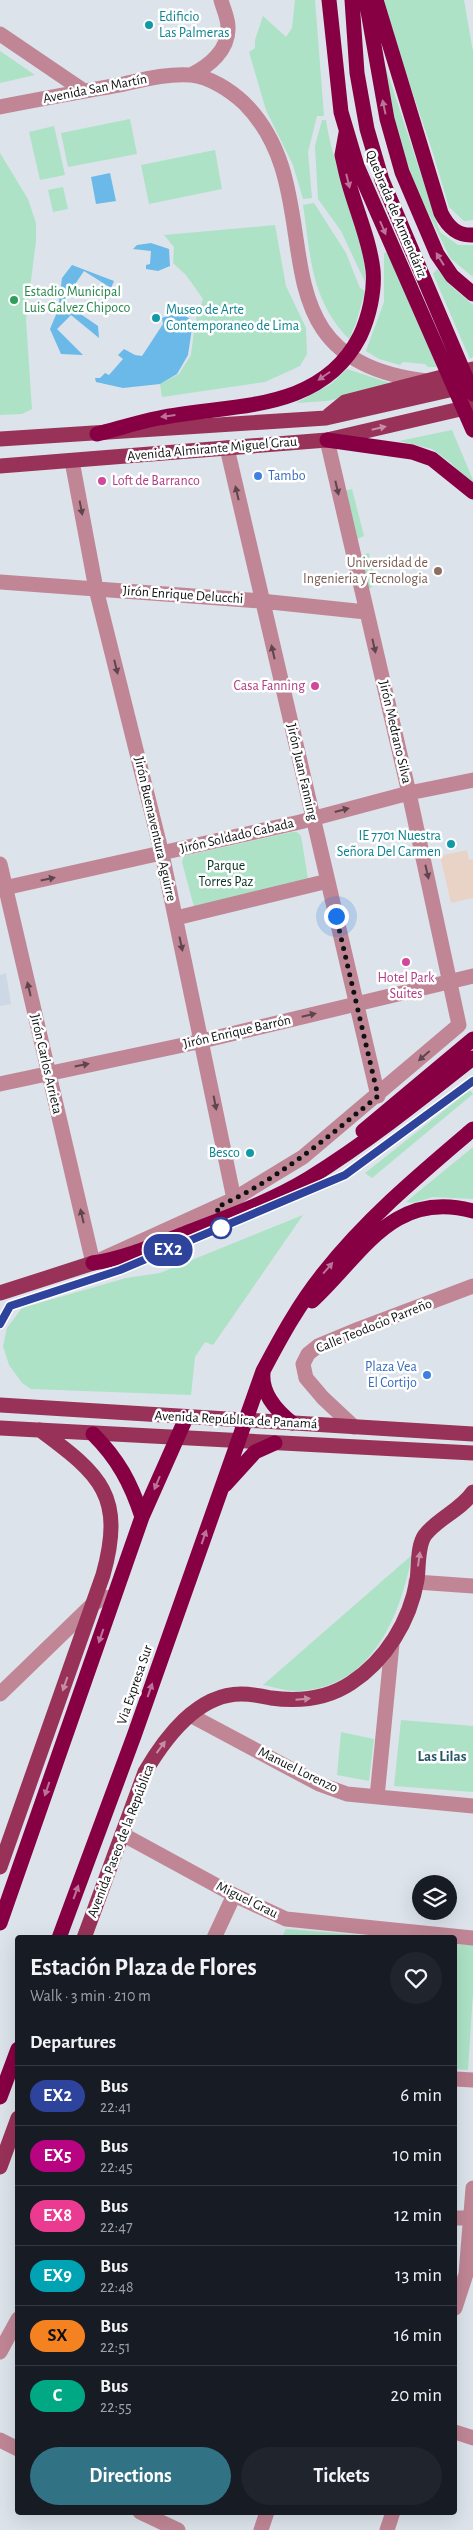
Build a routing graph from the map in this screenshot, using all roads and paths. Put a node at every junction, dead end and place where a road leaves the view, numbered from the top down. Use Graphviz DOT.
graph roads {
  1 [pos="221,0"];
  2 [pos="329,0"];
  3 [pos="352,0"];
  4 [pos="366,0"];
  5 [pos="376,0"];
  6 [pos="0,34"];
  7 [pos="191,75"];
  8 [pos="84,91"];
  9 [pos="0,107"];
  10 [pos="346,133"];
  11 [pos="473,235"];
  12 [pos="473,294"];
  13 [pos="473,369"];
  14 [pos="473,384"];
  15 [pos="408,387"];
  16 [pos="473,394"];
  17 [pos="473,406"];
  18 [pos="473,430"];
  19 [pos="97,434"];
  20 [pos="0,440"];
  21 [pos="327,440"];
  22 [pos="227,448"];
  23 [pos="72,460"];
  24 [pos="0,466"];
  25 [pos="473,492"];
  26 [pos="0,582"];
  27 [pos="96,589"];
  28 [pos="261,601"];
  29 [pos="366,612"];
  30 [pos="473,780"];
  31 [pos="409,793"];
  32 [pos="313,818"];
  33 [pos="162,854"];
  34 [pos="0,864"];
  35 [pos="328,881"];
  36 [pos="3,888"];
  37 [pos="176,918"];
  38 [pos="473,976"];
  39 [pos="451,982"];
  40 [pos="356,1004"];
  41 [pos="473,1039"];
  42 [pos="202,1041"];
  43 [pos="473,1058"];
  44 [pos="48,1072"];
  45 [pos="0,1084"];
  46 [pos="378,1096"];
  47 [pos="473,1129"];
  48 [pos="307,1180"];
  49 [pos="234,1199"];
  50 [pos="473,1211"];
  51 [pos="92,1263"];
  52 [pos="473,1286"];
  53 [pos="0,1293"];
  54 [pos="289,1322"];
  55 [pos="263,1371"];
  56 [pos="0,1406"];
  57 [pos="186,1418"];
  58 [pos="244,1420"];
  59 [pos="292,1423"];
  60 [pos="354,1427"];
  61 [pos="0,1428"];
  62 [pos="40,1430"];
  63 [pos="93,1434"];
  64 [pos="467,1434"];
  65 [pos="176,1438"];
  66 [pos="237,1441"];
  67 [pos="275,1443"];
  68 [pos="473,1448"];
  69 [pos="473,1453"];
  70 [pos="220,1492"];
  71 [pos="473,1492"];
  72 [pos="142,1517"];
  73 [pos="416,1582"];
  74 [pos="473,1586"];
  75 [pos="114,1597"];
  76 [pos="92,1605"];
  77 [pos="392,1644"];
  78 [pos="0,1694"];
  79 [pos="190,1715"];
  80 [pos="377,1797"];
  81 [pos="473,1806"];
  82 [pos="122,1834"];
  83 [pos="0,1867"];
  84 [pos="234,1895"];
  85 [pos="0,1923"];
  86 [pos="60,1935"];
  87 [pos="85,1935"];
  88 [pos="215,1935"];
  89 [pos="443,1935"];
  90 [pos="457,1936"];
  91 [pos="473,1938"];
  92 [pos="15,2057"];
  93 [pos="15,2073"];
  94 [pos="457,2079"];
  95 [pos="473,2080"];
  96 [pos="2,2090"];
  97 [pos="15,2126"];
  98 [pos="0,2167"];
  99 [pos="473,2188"];
  100 [pos="457,2218"];
  101 [pos="472,2218"];
  102 [pos="457,2302"];
  103 [pos="15,2324"];
  104 [pos="0,2352"];
  105 [pos="457,2433"];
  106 [pos="473,2438"];
  107 [pos="0,2440"];
  108 [pos="15,2448"];
  109 [pos="146,2515"];
  110 [pos="266,2515"];
  111 [pos="391,2515"];
  112 [pos="178,2530"];
  113 [pos="261,2530"];
  114 [pos="387,2530"];
  1 -- 7 [label="street, Avenida San Martín"];
  2 -- 10 [label="highway, Quebrada de Armendáriz"];
  3 -- 16 [label="highway, Quebrada de Armendáriz"];
  12 -- 4 [label="highway, one-way"];
  5 -- 11 [label="highway"];
  6 -- 8 [label="street"];
  7 -- 8 [label="street, Avenida San Martín"];
  7 -- 15 [label="street, Avenida San Martín"];
  8 -- 9 [label="street, Avenida San Martín"];
  10 -- 18 [label="highway, Quebrada de Armendáriz, one-way"];
  10 -- 19 [label="highway, one-way"];
  13 -- 15 [label="main road"];
  14 -- 15 [label="main road"];
  15 -- 19 [label="main road, Avenida Almirante Miguel Grau"];
  21 -- 17 [label="main road, Avenida Almirante Miguel Grau, one-way"];
  19 -- 20 [label="main road, Avenida Almirante Miguel Grau"];
  21 -- 22 [label="main road, Avenida Almirante Miguel Grau"];
  21 -- 25 [label="highway"];
  21 -- 29 [label="street, Jirón Medrano Silva, one-way"];
  22 -- 23 [label="main road, Avenida Almirante Miguel Grau"];
  28 -- 22 [label="street, Jirón Juan Fanning, one-way"];
  23 -- 24 [label="main road, Avenida Almirante Miguel Grau"];
  23 -- 27 [label="street, Jirón Buenaventura Aguirre, one-way"];
  26 -- 27 [label="street, Jirón Enrique Delucchi"];
  27 -- 28 [label="street, Jirón Enrique Delucchi"];
  27 -- 33 [label="street, Jirón Buenaventura Aguirre, one-way"];
  28 -- 29 [label="street, Jirón Enrique Delucchi"];
  32 -- 28 [label="street, Jirón Juan Fanning, one-way"];
  29 -- 31 [label="street, Jirón Medrano Silva, one-way"];
  30 -- 31 [label="street, Jirón Soldado Cabada"];
  32 -- 31 [label="street, Jirón Soldado Cabada, one-way"];
  31 -- 39 [label="street, Jirón Medrano Silva, one-way"];
  32 -- 33 [label="street, Jirón Soldado Cabada"];
  32 -- 35 [label="street, Jirón Juan Fanning"];
  36 -- 33 [label="street, Jirón Soldado Cabada, one-way"];
  33 -- 37 [label="street, Jirón Buenaventura Aguirre"];
  34 -- 36 [label="street, Jirón Carlos Arrieta"];
  35 -- 37 [label="street"];
  35 -- 40 [label="street, Jirón Juan Fanning"];
  44 -- 36 [label="street, Jirón Carlos Arrieta, one-way"];
  37 -- 42 [label="street, Jirón Buenaventura Aguirre, one-way"];
  38 -- 39 [label="street, Jirón Enrique Barrón"];
  39 -- 40 [label="street, Jirón Enrique Barrón"];
  39 -- 46 [label="street, Jirón Medrano Silva, one-way"];
  42 -- 40 [label="street, Jirón Enrique Barrón, one-way"];
  40 -- 46 [label="street, Jirón Juan Fanning"];
  41 -- 48 [label="highway"];
  44 -- 42 [label="street, Jirón Enrique Barrón, one-way"];
  42 -- 49 [label="street, Jirón Buenaventura Aguirre, one-way"];
  43 -- 48 [label="highway"];
  44 -- 45 [label="street, Jirón Enrique Barrón"];
  51 -- 44 [label="street, Jirón Carlos Arrieta, one-way"];
  46 -- 49 [label="street"];
  54 -- 47 [label="highway, one-way"];
  48 -- 51 [label="highway"];
  49 -- 51 [label="street"];
  50 -- 54 [label="highway"];
  51 -- 53 [label="main road"];
  52 -- 60 [label="street, Calle Teodocio Parreño"];
  54 -- 55 [label="highway, Via Expresa Sur"];
  55 -- 58 [label="highway, Via Expresa Sur"];
  55 -- 59 [label="highway"];
  56 -- 57 [label="main road, Avenida República de Panamá"];
  57 -- 58 [label="main road, Avenida República de Panamá"];
  57 -- 65 [label="highway"];
  58 -- 59 [label="main road, Avenida República de Panamá"];
  58 -- 66 [label="highway, Via Expresa Sur"];
  59 -- 60 [label="main road, Avenida República de Panamá"];
  60 -- 64 [label="main road, Avenida República de Panamá"];
  61 -- 62 [label="main road, Avenida República de Panamá"];
  62 -- 63 [label="main road, Avenida República de Panamá"];
  62 -- 76 [label="main road"];
  63 -- 65 [label="main road, Avenida República de Panamá"];
  63 -- 72 [label="highway"];
  64 -- 68 [label="main road"];
  65 -- 66 [label="main road, Avenida República de Panamá"];
  65 -- 72 [label="highway, one-way"];
  66 -- 67 [label="main road, Avenida República de Panamá"];
  66 -- 70 [label="highway, Via Expresa Sur"];
  67 -- 69 [label="main road, Avenida República de Panamá"];
  67 -- 70 [label="highway"];
  86 -- 70 [label="highway, Via Expresa Sur, one-way"];
  73 -- 71 [label="main road, Avenida Paseo de la República, one-way"];
  72 -- 75 [label="highway"];
  73 -- 74 [label="street"];
  73 -- 77 [label="main road, Avenida Paseo de la República"];
  75 -- 76 [label="street"];
  75 -- 85 [label="highway, one-way"];
  76 -- 78 [label="street"];
  76 -- 83 [label="main road, one-way"];
  79 -- 77 [label="main road, Avenida Paseo de la República, one-way"];
  77 -- 80 [label="street"];
  79 -- 80 [label="street, Manuel Lorenzo"];
  82 -- 79 [label="main road, Avenida Paseo de la República, one-way"];
  80 -- 81 [label="street, Manuel Lorenzo"];
  82 -- 84 [label="street, Miguel Grau"];
  82 -- 87 [label="main road, Avenida Paseo de la República"];
  84 -- 88 [label="street"];
  84 -- 89 [label="street, Miguel Grau"];
  90 -- 91 [label="street, Miguel Grau"];
  92 -- 96 [label="highway"];
  93 -- 96 [label="highway"];
  94 -- 95 [label="street"];
  97 -- 98 [label="main road"];
  99 -- 101 [label="street"];
  100 -- 101 [label="street"];
  101 -- 102 [label="street"];
  103 -- 104 [label="street"];
  105 -- 106 [label="street"];
  107 -- 108 [label="street"];
  109 -- 112 [label="street"];
  110 -- 113 [label="street"];
  111 -- 114 [label="street"];
}
